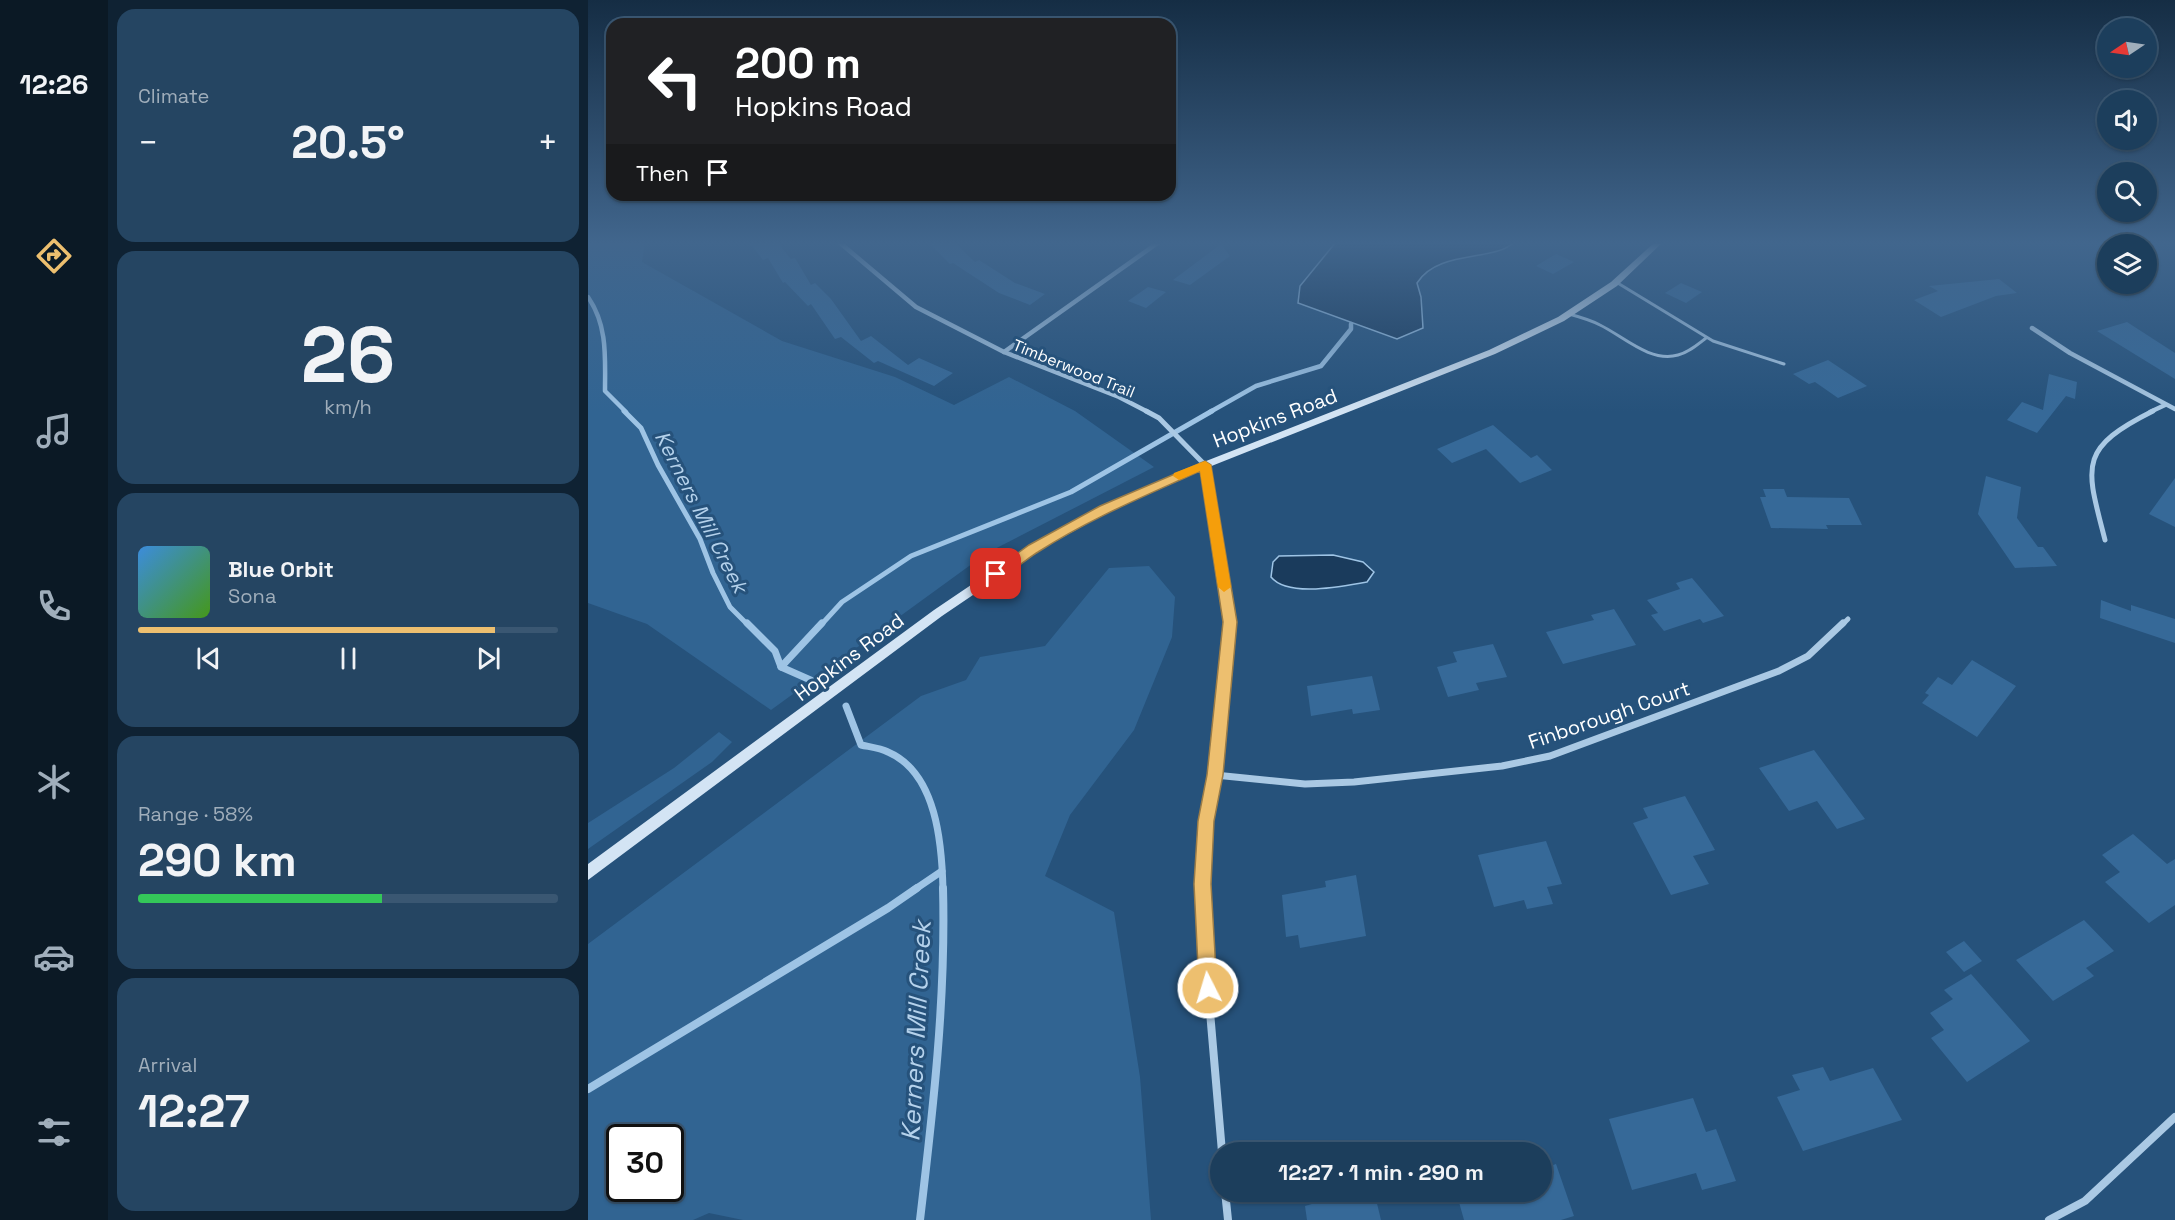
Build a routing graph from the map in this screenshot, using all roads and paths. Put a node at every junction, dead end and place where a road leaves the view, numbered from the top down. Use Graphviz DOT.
graph roads {
  1 [pos="906,299"];
  2 [pos="1079,299"];
  3 [pos="1591,299"];
  4 [pos="1649,299"];
  5 [pos="1569,314"];
  6 [pos="2032,328"];
  7 [pos="1706,338"];
  8 [pos="1004,352"];
  9 [pos="1784,364"];
  10 [pos="2165,405"];
  11 [pos="2175,409"];
  12 [pos="1205,465"];
  13 [pos="2105,540"];
  14 [pos="1848,619"];
  15 [pos="1215,775"];
  16 [pos="588,873"];
  17 [pos="2175,1117"];
  18 [pos="1221,1142"];
  19 [pos="1226,1202"];
  20 [pos="1228,1220"];
  21 [pos="2049,1220"];
  1 -- 8 [label="street, Timberwood Trail"];
  2 -- 8 [label="street"];
  3 -- 5 [label="main road, Hopkins Road"];
  4 -- 7 [label="lane"];
  5 -- 7 [label="lane"];
  5 -- 12 [label="main road, Hopkins Road"];
  6 -- 10 [label="street"];
  7 -- 9 [label="lane"];
  8 -- 12 [label="street, Timberwood Trail"];
  10 -- 11 [label="street"];
  10 -- 13 [label="street"];
  12 -- 15 [label="street"];
  12 -- 16 [label="main road, Hopkins Road"];
  14 -- 15 [label="street, Finborough Court"];
  15 -- 18 [label="street"];
  17 -- 21 [label="street"];
  19 -- 20 [label="street"];
}
